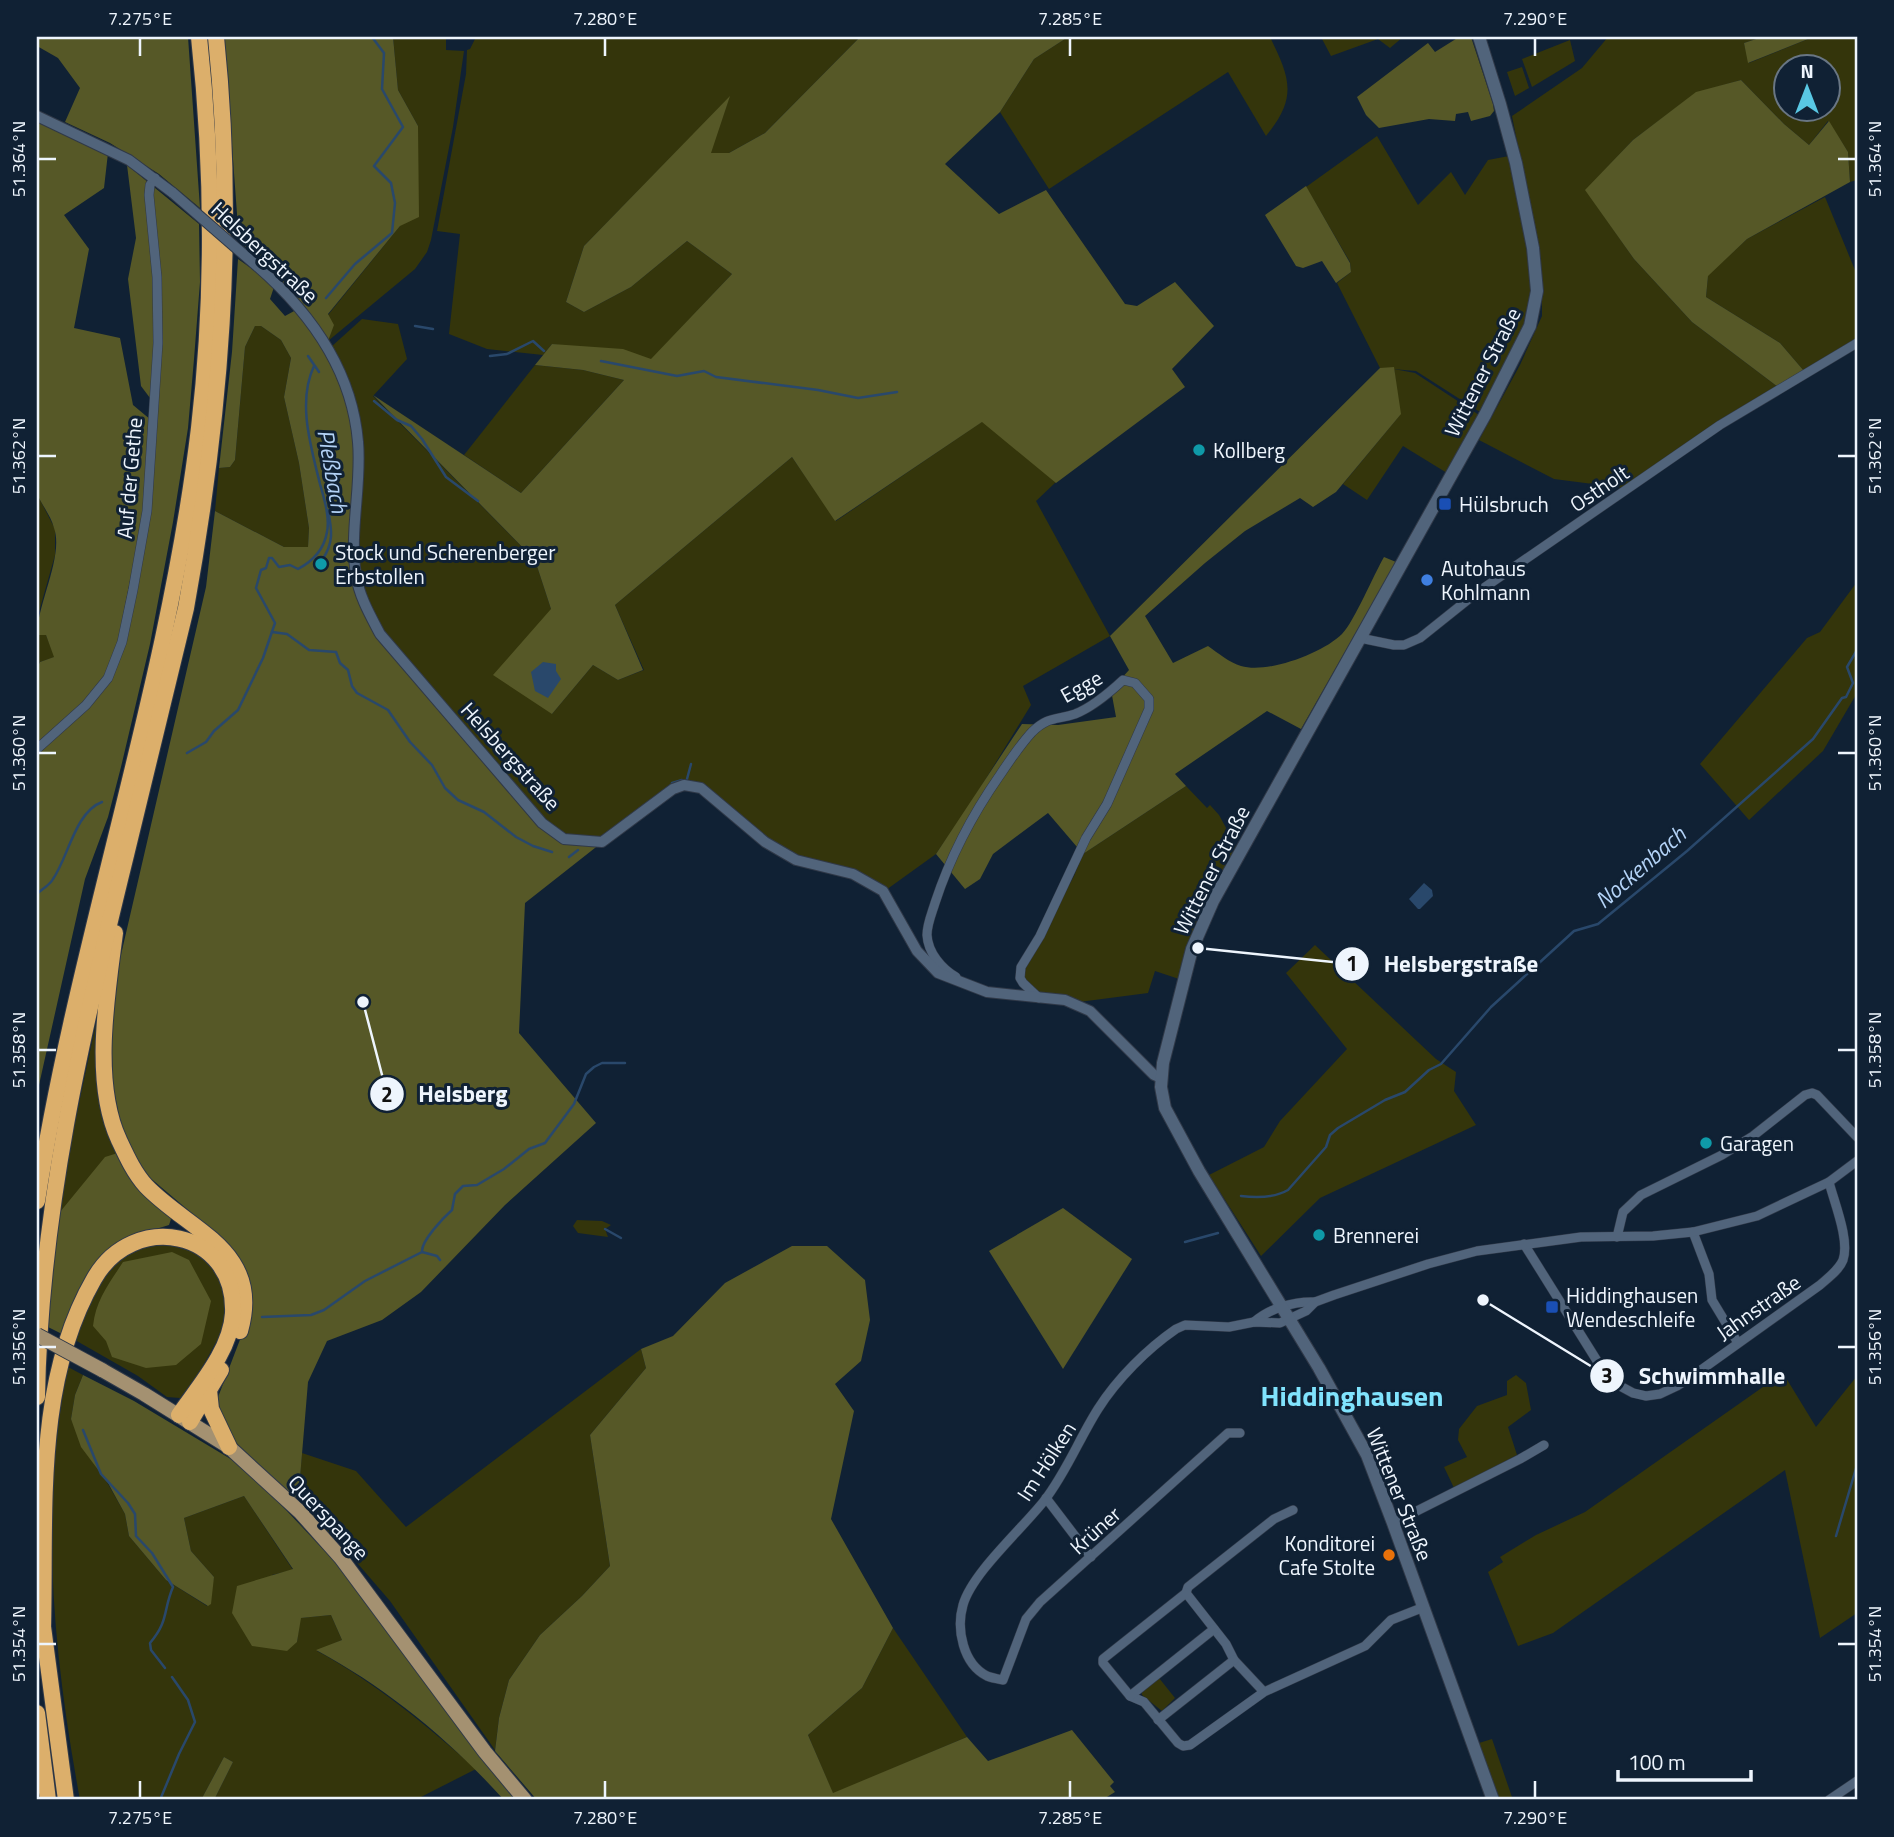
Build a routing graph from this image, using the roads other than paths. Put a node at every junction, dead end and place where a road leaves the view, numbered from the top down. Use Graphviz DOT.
graph roads {
  1 [pos="199,37"];
  2 [pos="216,37"];
  3 [pos="1479,37"];
  4 [pos="37,116"];
  5 [pos="155,178"];
  6 [pos="1857,343"];
  7 [pos="1360,638"];
  8 [pos="37,749"];
  9 [pos="127,850"];
  10 [pos="972,988"];
  11 [pos="1040,998"];
  12 [pos="1161,1078"];
  13 [pos="54,1102"];
  14 [pos="1857,1137"];
  15 [pos="37,1150"];
  16 [pos="1857,1160"];
  17 [pos="1829,1182"];
  18 [pos="37,1201"];
  19 [pos="1693,1233"];
  20 [pos="1617,1237"];
  21 [pos="1524,1244"];
  22 [pos="1315,1302"];
  23 [pos="1281,1307"];
  24 [pos="1289,1320"];
  25 [pos="1254,1322"];
  26 [pos="37,1335"];
  27 [pos="1738,1343"];
  28 [pos="209,1390"];
  29 [pos="37,1397"];
  30 [pos="185,1419"];
  31 [pos="1240,1433"];
  32 [pos="1544,1445"];
  33 [pos="229,1447"];
  34 [pos="1046,1498"];
  35 [pos="1293,1510"];
  36 [pos="1393,1523"];
  37 [pos="37,1532"];
  38 [pos="1091,1557"];
  39 [pos="1186,1593"];
  40 [pos="1424,1608"];
  41 [pos="43,1628"];
  42 [pos="1214,1629"];
  43 [pos="1234,1660"];
  44 [pos="1003,1680"];
  45 [pos="1264,1692"];
  46 [pos="1129,1696"];
  47 [pos="37,1713"];
  48 [pos="1158,1720"];
  49 [pos="1857,1780"];
  50 [pos="48,1800"];
  51 [pos="66,1800"];
  52 [pos="524,1800"];
  53 [pos="1493,1800"];
  54 [pos="1829,1800"];
  1 -- 13 [label="highway"];
  2 -- 9 [label="highway"];
  3 -- 7 [label="main road, Wittener Straße"];
  4 -- 5 [label="street, Helsbergstraße"];
  5 -- 8 [label="street, Auf der Gethe"];
  5 -- 10 [label="street, Helsbergstraße, bridge"];
  6 -- 7 [label="street, Ostholt"];
  7 -- 12 [label="main road, Wittener Straße"];
  9 -- 28 [label="highway"];
  9 -- 29 [label="highway"];
  10 -- 11 [label="street, Helsbergstraße"];
  10 -- 11 [label="street, Egge"];
  11 -- 12 [label="street, Helsbergstraße"];
  12 -- 23 [label="main road, Wittener Straße"];
  13 -- 15 [label="highway"];
  13 -- 18 [label="highway"];
  14 -- 20 [label="street"];
  16 -- 17 [label="street"];
  17 -- 19 [label="street"];
  17 -- 27 [label="street, Jahnstraße"];
  19 -- 20 [label="street"];
  19 -- 27 [label="street"];
  20 -- 21 [label="street"];
  21 -- 22 [label="street"];
  21 -- 27 [label="street, Jahnstraße"];
  22 -- 23 [label="street"];
  22 -- 24 [label="street"];
  23 -- 24 [label="main road, Wittener Straße"];
  23 -- 25 [label="street, Im Hölken"];
  24 -- 25 [label="street, Im Hölken"];
  24 -- 36 [label="main road, Wittener Straße"];
  25 -- 34 [label="street, Im Hölken"];
  26 -- 30 [label="main road, Querspange, bridge"];
  28 -- 30 [label="highway"];
  28 -- 33 [label="highway"];
  30 -- 33 [label="main road, Querspange"];
  30 -- 41 [label="highway"];
  31 -- 38 [label="street, Krüner"];
  32 -- 36 [label="street"];
  33 -- 52 [label="main road, Querspange"];
  34 -- 38 [label="street"];
  34 -- 44 [label="street, Im Hölken"];
  35 -- 39 [label="street"];
  36 -- 40 [label="main road, Wittener Straße"];
  37 -- 41 [label="highway"];
  38 -- 44 [label="street, Krüner"];
  39 -- 42 [label="street"];
  39 -- 46 [label="street"];
  40 -- 45 [label="street"];
  40 -- 53 [label="main road, Wittener Straße"];
  41 -- 51 [label="highway"];
  42 -- 43 [label="street"];
  42 -- 46 [label="street"];
  43 -- 45 [label="street"];
  43 -- 48 [label="street"];
  45 -- 48 [label="street"];
  46 -- 48 [label="street"];
  47 -- 50 [label="highway"];
  49 -- 54 [label="street"];
}
